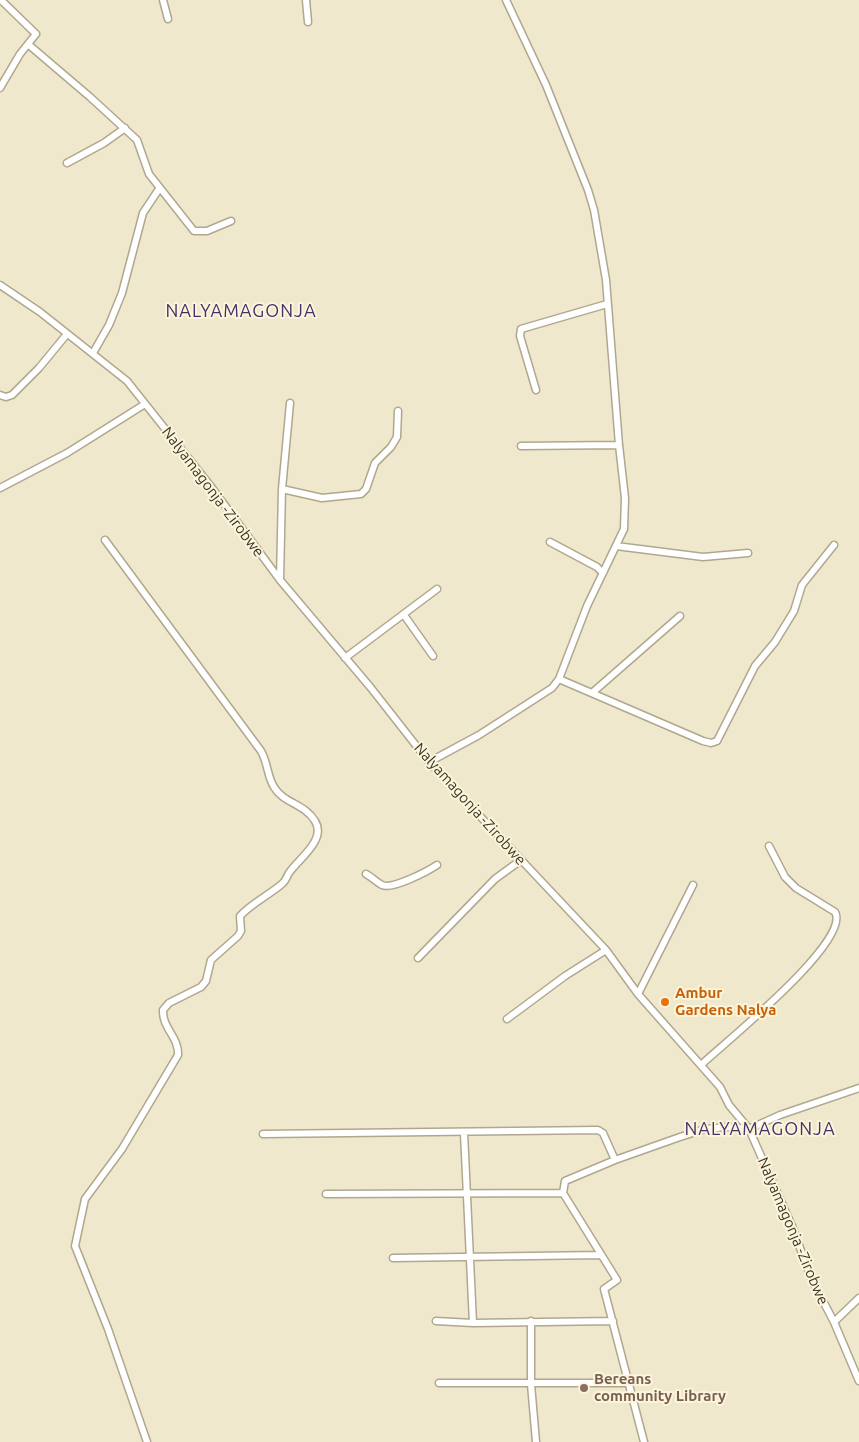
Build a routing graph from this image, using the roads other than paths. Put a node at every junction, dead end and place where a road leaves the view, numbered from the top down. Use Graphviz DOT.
graph roads {
  1 [pos="1,0"];
  2 [pos="163,0"];
  3 [pos="306,0"];
  4 [pos="506,0"];
  5 [pos="168,19"];
  6 [pos="308,22"];
  7 [pos="29,45"];
  8 [pos="0,88"];
  9 [pos="125,128"];
  10 [pos="66,163"];
  11 [pos="160,189"];
  12 [pos="231,221"];
  13 [pos="0,285"];
  14 [pos="607,304"];
  15 [pos="67,334"];
  16 [pos="93,354"];
  17 [pos="536,390"];
  18 [pos="0,395"];
  19 [pos="290,403"];
  20 [pos="145,404"];
  21 [pos="398,411"];
  22 [pos="619,445"];
  23 [pos="521,446"];
  24 [pos="0,488"];
  25 [pos="282,489"];
  26 [pos="105,540"];
  27 [pos="550,542"];
  28 [pos="834,544"];
  29 [pos="616,546"];
  30 [pos="748,553"];
  31 [pos="603,573"];
  32 [pos="280,580"];
  33 [pos="436,589"];
  34 [pos="404,615"];
  35 [pos="680,616"];
  36 [pos="433,656"];
  37 [pos="345,658"];
  38 [pos="560,679"];
  39 [pos="592,693"];
  40 [pos="429,762"];
  41 [pos="769,846"];
  42 [pos="521,860"];
  43 [pos="436,865"];
  44 [pos="366,874"];
  45 [pos="693,885"];
  46 [pos="606,950"];
  47 [pos="418,958"];
  48 [pos="638,994"];
  49 [pos="507,1018"];
  50 [pos="701,1065"];
  51 [pos="859,1088"];
  52 [pos="749,1129"];
  53 [pos="464,1133"];
  54 [pos="264,1134"];
  55 [pos="615,1160"];
  56 [pos="563,1193"];
  57 [pos="326,1194"];
  58 [pos="468,1194"];
  59 [pos="601,1255"];
  60 [pos="393,1258"];
  61 [pos="469,1258"];
  62 [pos="859,1298"];
  63 [pos="436,1321"];
  64 [pos="531,1321"];
  65 [pos="614,1321"];
  66 [pos="834,1322"];
  67 [pos="473,1323"];
  68 [pos="859,1381"];
  69 [pos="629,1383"];
  70 [pos="439,1384"];
  71 [pos="530,1384"];
  72 [pos="148,1442"];
  73 [pos="536,1442"];
  74 [pos="644,1442"];
  1 -- 7 [label="street"];
  2 -- 5 [label="street"];
  3 -- 6 [label="street"];
  4 -- 14 [label="street"];
  7 -- 8 [label="street"];
  7 -- 9 [label="street"];
  9 -- 10 [label="street"];
  9 -- 11 [label="street"];
  11 -- 12 [label="street"];
  11 -- 16 [label="street"];
  13 -- 15 [label="street, Nalyamagonja -Zirobwe"];
  14 -- 17 [label="street"];
  14 -- 22 [label="street"];
  15 -- 16 [label="street, Nalyamagonja -Zirobwe"];
  15 -- 18 [label="street"];
  16 -- 20 [label="street, Nalyamagonja -Zirobwe"];
  19 -- 25 [label="street"];
  20 -- 24 [label="street"];
  20 -- 32 [label="street, Nalyamagonja -Zirobwe"];
  21 -- 25 [label="street"];
  22 -- 23 [label="street"];
  22 -- 29 [label="street"];
  25 -- 32 [label="street"];
  26 -- 72 [label="street"];
  27 -- 31 [label="street"];
  28 -- 39 [label="street"];
  29 -- 30 [label="street"];
  29 -- 31 [label="street"];
  31 -- 38 [label="street"];
  32 -- 37 [label="street, Nalyamagonja -Zirobwe"];
  33 -- 34 [label="street"];
  34 -- 36 [label="street"];
  34 -- 37 [label="street"];
  35 -- 39 [label="street"];
  37 -- 40 [label="street, Nalyamagonja -Zirobwe"];
  38 -- 39 [label="street"];
  38 -- 40 [label="street"];
  40 -- 42 [label="street, Nalyamagonja -Zirobwe"];
  41 -- 50 [label="street"];
  42 -- 46 [label="street, Nalyamagonja -Zirobwe"];
  42 -- 47 [label="street"];
  43 -- 44 [label="street"];
  45 -- 48 [label="street"];
  46 -- 48 [label="street, Nalyamagonja -Zirobwe"];
  46 -- 49 [label="street"];
  48 -- 50 [label="street, Nalyamagonja -Zirobwe"];
  50 -- 52 [label="street, Nalyamagonja -Zirobwe"];
  51 -- 52 [label="street"];
  52 -- 55 [label="street"];
  52 -- 66 [label="street, Nalyamagonja -Zirobwe"];
  53 -- 54 [label="street"];
  53 -- 55 [label="street"];
  53 -- 58 [label="street"];
  55 -- 56 [label="street"];
  56 -- 58 [label="street"];
  56 -- 59 [label="street"];
  57 -- 58 [label="street"];
  58 -- 61 [label="street"];
  59 -- 61 [label="street"];
  59 -- 65 [label="street"];
  60 -- 61 [label="street"];
  61 -- 67 [label="street"];
  62 -- 66 [label="street"];
  63 -- 67 [label="street"];
  64 -- 65 [label="street"];
  64 -- 67 [label="street"];
  64 -- 71 [label="street"];
  65 -- 69 [label="street"];
  66 -- 68 [label="street, Nalyamagonja -Zirobwe"];
  69 -- 71 [label="street"];
  69 -- 74 [label="street"];
  70 -- 71 [label="street"];
  71 -- 73 [label="street"];
}
